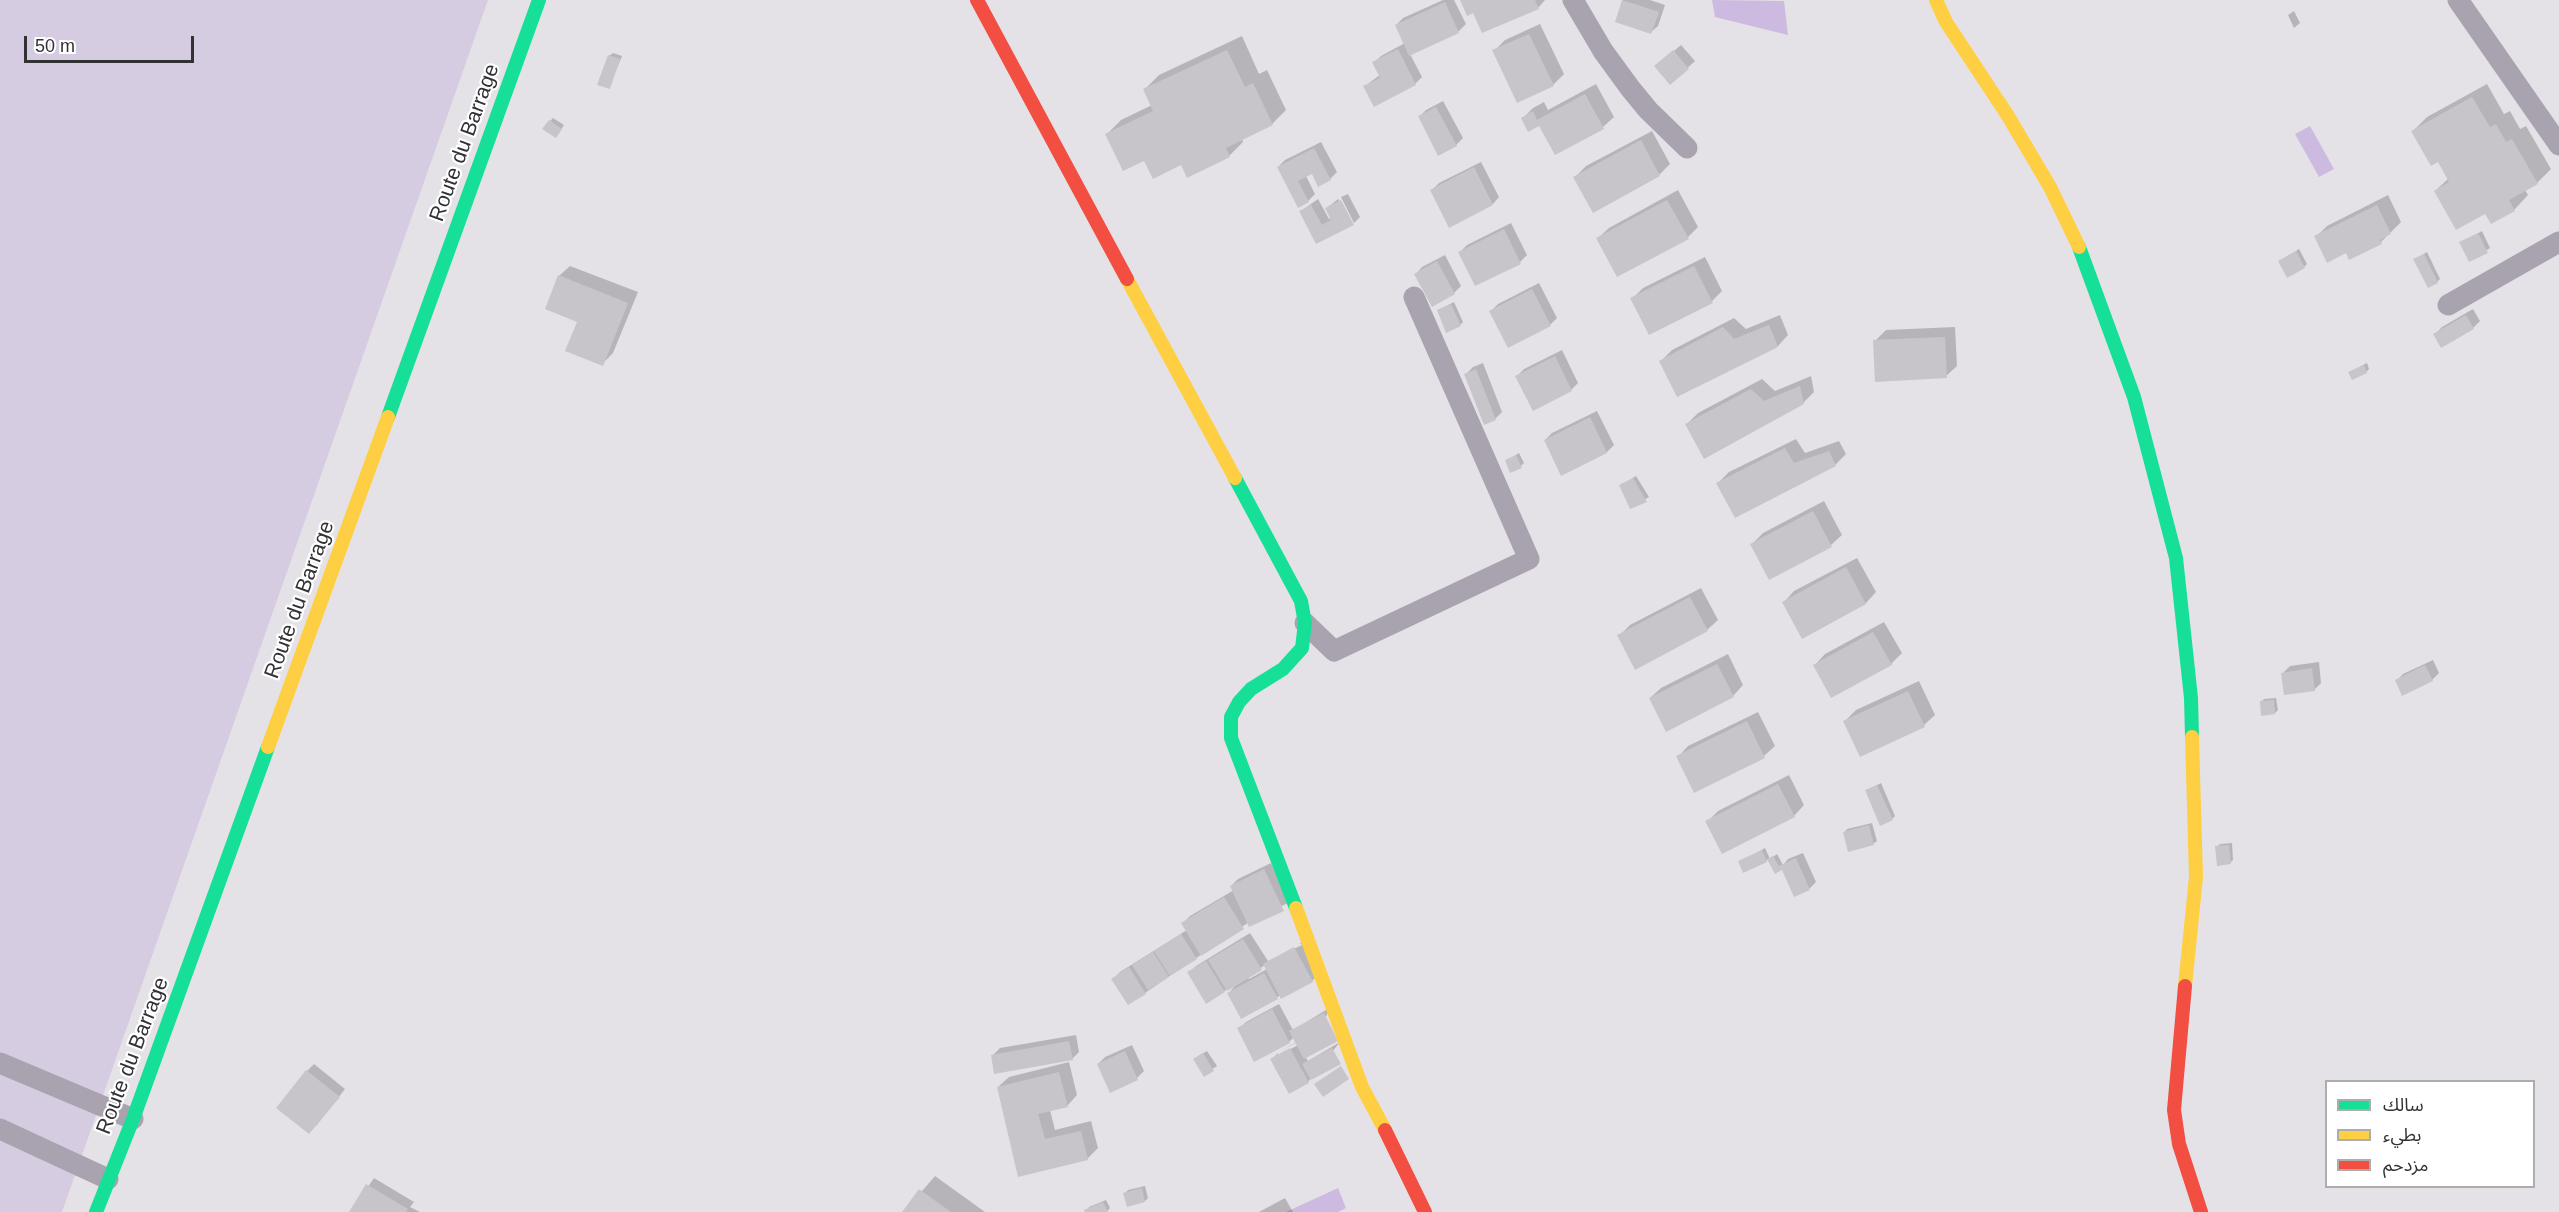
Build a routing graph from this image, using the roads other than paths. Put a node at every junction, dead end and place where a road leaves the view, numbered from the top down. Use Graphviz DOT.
graph roads {
  1 [pos="539,0"];
  2 [pos="976,0"];
  3 [pos="1573,0"];
  4 [pos="1936,0"];
  5 [pos="2458,0"];
  6 [pos="2559,145"];
  7 [pos="1687,148"];
  8 [pos="2559,242"];
  9 [pos="1414,297"];
  10 [pos="2448,305"];
  11 [pos="1305,623"];
  12 [pos="0,1063"];
  13 [pos="134,1119"];
  14 [pos="0,1129"];
  15 [pos="108,1179"];
  16 [pos="96,1212"];
  17 [pos="1425,1212"];
  18 [pos="2201,1212"];
  1 -- 13 [label="street, Route du Barrage"];
  2 -- 11 [label="street"];
  3 -- 7 [label="street"];
  4 -- 18 [label="street"];
  5 -- 6 [label="street"];
  8 -- 10 [label="street"];
  9 -- 11 [label="street"];
  11 -- 17 [label="street"];
  12 -- 13 [label="street"];
  13 -- 15 [label="street, Route du Barrage"];
  14 -- 15 [label="street"];
  15 -- 16 [label="street, Route du Barrage"];
}
